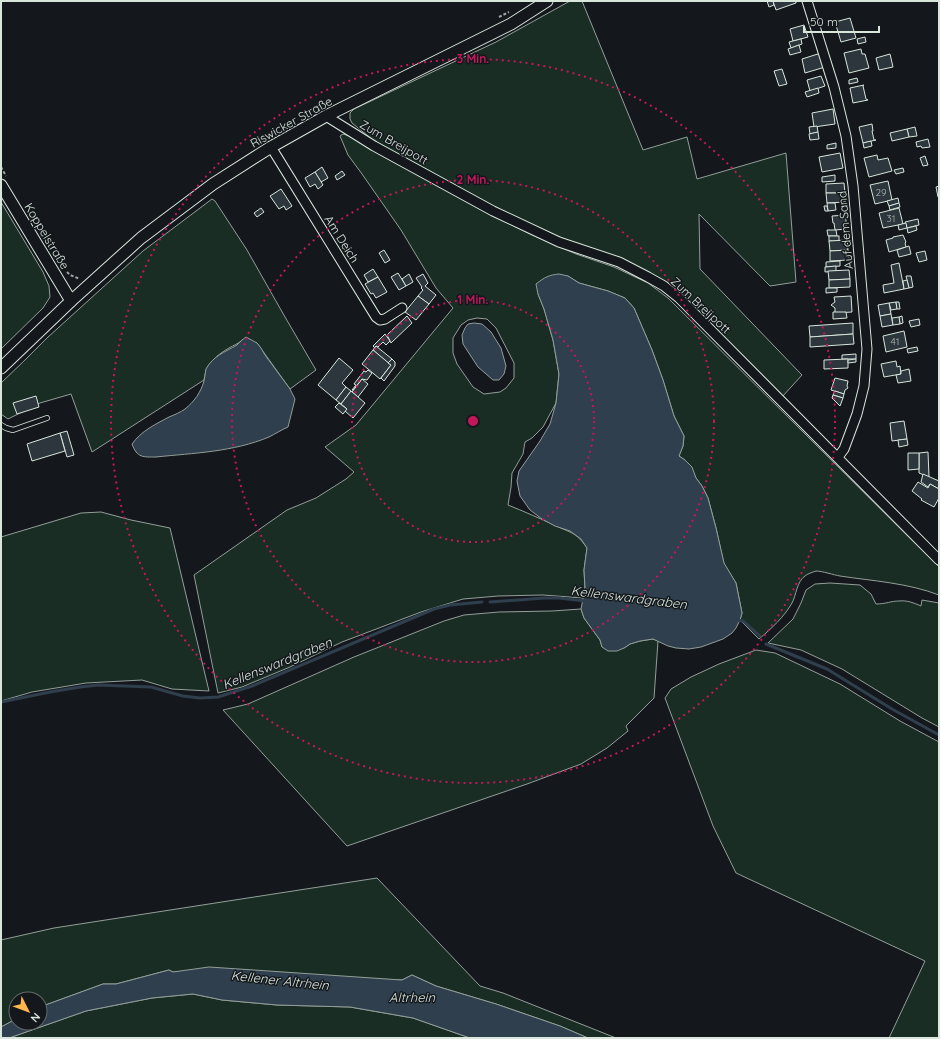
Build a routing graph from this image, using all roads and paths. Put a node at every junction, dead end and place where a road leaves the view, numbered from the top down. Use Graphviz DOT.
graph roads {
  1 [pos="545,1"];
  2 [pos="807,1"];
  3 [pos="326,116"];
  4 [pos="271,148"];
  5 [pos="1,185"];
  6 [pos="71,301"];
  7 [pos="402,308"];
  8 [pos="1,368"];
  9 [pos="47,418"];
  10 [pos="1,425"];
  11 [pos="838,457"];
  12 [pos="939,560"];
  1 -- 3 [label="street, Riswicker Straße"];
  2 -- 11 [label="street, Auf dem Sand"];
  3 -- 4 [label="street, Riswicker Straße"];
  3 -- 11 [label="street, Zum Breijpott"];
  4 -- 6 [label="street, Riswicker Straße"];
  4 -- 7 [label="street, Am Deich"];
  5 -- 6 [label="street, Koppelstraße"];
  6 -- 8 [label="street, Riswicker Straße"];
  9 -- 10 [label="lane"];
  11 -- 12 [label="street, Zum Breijpott"];
}
